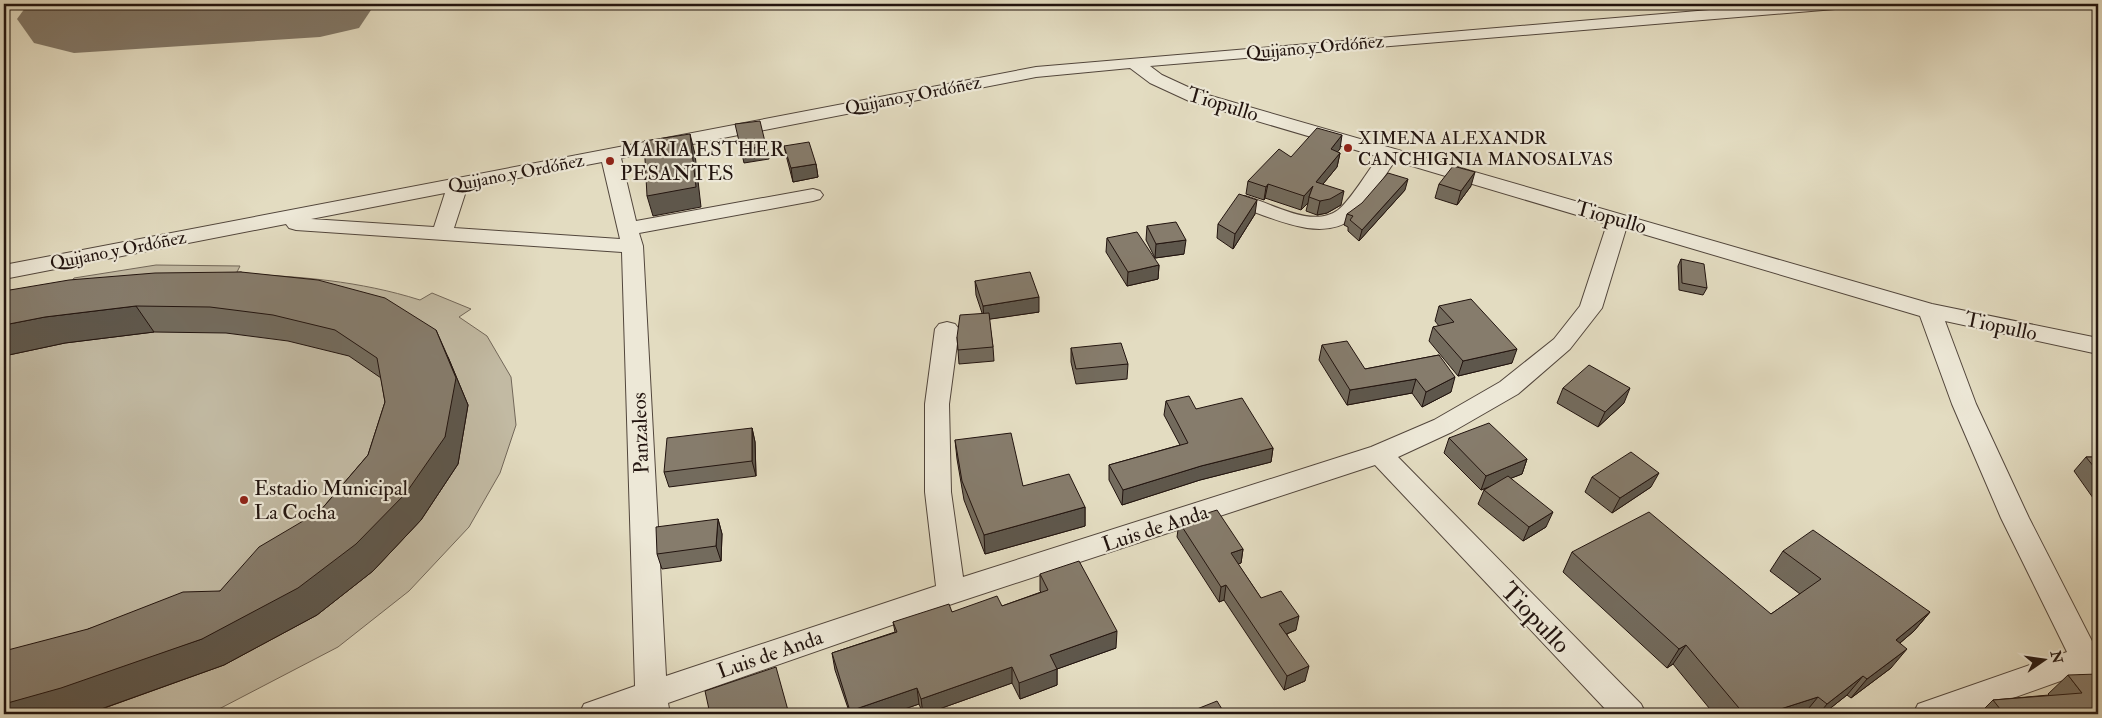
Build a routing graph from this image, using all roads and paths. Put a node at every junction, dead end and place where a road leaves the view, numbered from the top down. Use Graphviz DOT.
graph roads {
  1 [pos="1834,4"];
  2 [pos="1134,62"];
  3 [pos="1391,153"];
  4 [pos="610,154"];
  5 [pos="458,184"];
  6 [pos="813,196"];
  7 [pos="1245,202"];
  8 [pos="1618,219"];
  9 [pos="264,221"];
  10 [pos="442,234"];
  11 [pos="630,238"];
  12 [pos="4,272"];
  13 [pos="1930,311"];
  14 [pos="947,329"];
  15 [pos="2098,346"];
  16 [pos="1380,454"];
  17 [pos="951,593"];
  18 [pos="2094,663"];
  19 [pos="653,704"];
  20 [pos="596,714"];
  21 [pos="1630,714"];
  22 [pos="1929,714"];
  1 -- 2 [label="street, Quijano y Ordóñez"];
  2 -- 3 [label="street, Tiopullo"];
  2 -- 4 [label="street, Quijano y Ordóñez"];
  3 -- 7 [label="street"];
  3 -- 8 [label="street, Tiopullo"];
  4 -- 5 [label="street, Quijano y Ordóñez"];
  4 -- 11 [label="street, Panzaleos"];
  5 -- 9 [label="street, Quijano y Ordóñez"];
  5 -- 10 [label="street"];
  6 -- 11 [label="street"];
  8 -- 13 [label="street, Tiopullo"];
  8 -- 16 [label="street, Luis de Anda"];
  9 -- 10 [label="street"];
  9 -- 12 [label="street, Quijano y Ordóñez"];
  10 -- 11 [label="street"];
  11 -- 19 [label="street, Panzaleos"];
  13 -- 15 [label="street, Tiopullo"];
  13 -- 18 [label="street"];
  14 -- 17 [label="street"];
  16 -- 17 [label="street, Luis de Anda"];
  16 -- 21 [label="street, Tiopullo"];
  17 -- 19 [label="street, Luis de Anda"];
  18 -- 22 [label="street"];
  19 -- 20 [label="street, Luis de Anda"];
}
